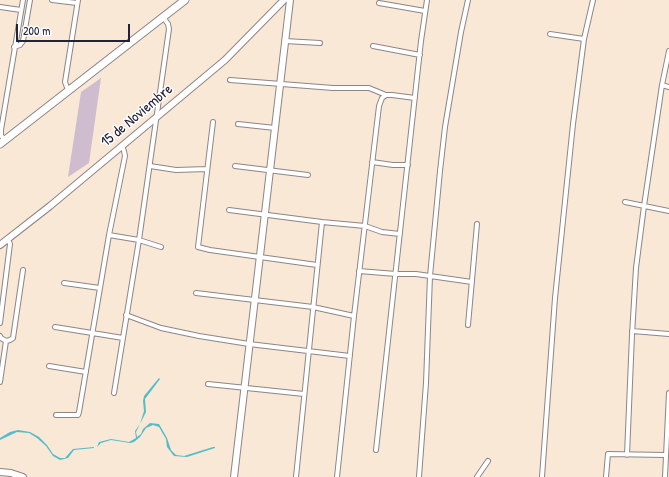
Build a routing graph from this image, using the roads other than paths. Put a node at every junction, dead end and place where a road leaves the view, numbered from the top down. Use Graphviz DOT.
graph roads {
  1 [pos="23,0"];
  2 [pos="30,0"];
  3 [pos="52,0"];
  4 [pos="185,0"];
  5 [pos="284,0"];
  6 [pos="290,0"];
  7 [pos="427,0"];
  8 [pos="468,0"];
  9 [pos="593,0"];
  10 [pos="77,2"];
  11 [pos="379,3"];
  12 [pos="0,7"];
  13 [pos="21,10"];
  14 [pos="425,11"];
  15 [pos="163,17"];
  16 [pos="550,34"];
  17 [pos="584,39"];
  18 [pos="285,41"];
  19 [pos="320,43"];
  20 [pos="373,46"];
  21 [pos="14,47"];
  22 [pos="669,51"];
  23 [pos="420,55"];
  24 [pos="230,80"];
  25 [pos="280,85"];
  26 [pos="662,86"];
  27 [pos="669,87"];
  28 [pos="68,90"];
  29 [pos="386,95"];
  30 [pos="415,98"];
  31 [pos="2,106"];
  32 [pos="157,116"];
  33 [pos="213,122"];
  34 [pos="238,124"];
  35 [pos="274,128"];
  36 [pos="2,142"];
  37 [pos="122,146"];
  38 [pos="372,162"];
  39 [pos="408,165"];
  40 [pos="150,166"];
  41 [pos="235,166"];
  42 [pos="207,169"];
  43 [pos="270,170"];
  44 [pos="308,175"];
  45 [pos="625,202"];
  46 [pos="644,206"];
  47 [pos="229,210"];
  48 [pos="669,211"];
  49 [pos="264,215"];
  50 [pos="322,222"];
  51 [pos="477,224"];
  52 [pos="365,226"];
  53 [pos="400,234"];
  54 [pos="108,235"];
  55 [pos="8,239"];
  56 [pos="139,240"];
  57 [pos="0,245"];
  58 [pos="161,247"];
  59 [pos="259,257"];
  60 [pos="317,265"];
  61 [pos="23,270"];
  62 [pos="360,270"];
  63 [pos="396,274"];
  64 [pos="430,276"];
  65 [pos="472,282"];
  66 [pos="64,283"];
  67 [pos="100,288"];
  68 [pos="196,293"];
  69 [pos="254,300"];
  70 [pos="313,307"];
  71 [pos="126,315"];
  72 [pos="354,316"];
  73 [pos="0,323"];
  74 [pos="468,325"];
  75 [pos="56,327"];
  76 [pos="632,331"];
  77 [pos="92,333"];
  78 [pos="669,334"];
  79 [pos="0,336"];
  80 [pos="123,338"];
  81 [pos="6,341"];
  82 [pos="249,344"];
  83 [pos="309,351"];
  84 [pos="350,356"];
  85 [pos="49,366"];
  86 [pos="86,372"];
  87 [pos="0,382"];
  88 [pos="208,384"];
  89 [pos="244,388"];
  90 [pos="114,393"];
  91 [pos="669,393"];
  92 [pos="304,394"];
  93 [pos="56,415"];
  94 [pos="376,450"];
  95 [pos="627,455"];
  96 [pos="665,455"];
  97 [pos="488,461"];
  98 [pos="0,472"];
  99 [pos="11,475"];
  100 [pos="23,477"];
  101 [pos="234,477"];
  102 [pos="296,477"];
  103 [pos="338,477"];
  104 [pos="419,477"];
  105 [pos="477,477"];
  106 [pos="542,477"];
  107 [pos="606,477"];
  108 [pos="665,477"];
  1 -- 13 [label="street"];
  2 -- 21 [label="street"];
  3 -- 10 [label="street"];
  4 -- 15 [label="main road"];
  5 -- 32 [label="street, 15 de Noviembre"];
  6 -- 18 [label="street"];
  7 -- 14 [label="street"];
  8 -- 64 [label="street"];
  9 -- 17 [label="street"];
  10 -- 28 [label="street"];
  11 -- 14 [label="street"];
  12 -- 13 [label="street"];
  13 -- 21 [label="street"];
  14 -- 23 [label="street"];
  15 -- 28 [label="main road"];
  15 -- 32 [label="street"];
  16 -- 17 [label="street"];
  17 -- 106 [label="street"];
  18 -- 19 [label="street"];
  18 -- 25 [label="street"];
  20 -- 23 [label="street"];
  21 -- 31 [label="street"];
  22 -- 26 [label="street"];
  23 -- 30 [label="street"];
  24 -- 25 [label="street"];
  25 -- 29 [label="street"];
  25 -- 35 [label="street"];
  26 -- 27 [label="street"];
  26 -- 46 [label="street"];
  28 -- 36 [label="main road"];
  29 -- 30 [label="street"];
  29 -- 38 [label="street"];
  30 -- 39 [label="street"];
  31 -- 36 [label="street"];
  32 -- 37 [label="street, 15 de Noviembre"];
  32 -- 40 [label="street"];
  33 -- 42 [label="street"];
  34 -- 35 [label="street"];
  35 -- 43 [label="street"];
  37 -- 54 [label="street"];
  37 -- 55 [label="street, 15 de Noviembre"];
  38 -- 39 [label="street"];
  38 -- 52 [label="street"];
  39 -- 53 [label="street"];
  40 -- 42 [label="street"];
  40 -- 56 [label="street"];
  41 -- 43 [label="street"];
  42 -- 59 [label="street"];
  43 -- 44 [label="street"];
  43 -- 49 [label="street"];
  45 -- 46 [label="street"];
  46 -- 48 [label="street"];
  46 -- 76 [label="street"];
  47 -- 49 [label="street"];
  49 -- 50 [label="street"];
  49 -- 59 [label="street"];
  50 -- 52 [label="street"];
  50 -- 60 [label="street"];
  51 -- 65 [label="street"];
  52 -- 53 [label="street"];
  52 -- 62 [label="street"];
  53 -- 63 [label="street"];
  54 -- 56 [label="street"];
  54 -- 67 [label="street"];
  55 -- 57 [label="street, 15 de Noviembre"];
  55 -- 73 [label="street"];
  56 -- 58 [label="street"];
  56 -- 71 [label="street"];
  59 -- 60 [label="street"];
  59 -- 69 [label="street"];
  60 -- 70 [label="street"];
  61 -- 81 [label="street"];
  62 -- 63 [label="street"];
  62 -- 72 [label="street"];
  63 -- 64 [label="street"];
  63 -- 94 [label="street"];
  64 -- 65 [label="street"];
  64 -- 104 [label="street"];
  65 -- 74 [label="street"];
  66 -- 67 [label="street"];
  67 -- 77 [label="street"];
  68 -- 69 [label="street"];
  69 -- 70 [label="street"];
  69 -- 82 [label="street"];
  70 -- 72 [label="street"];
  70 -- 83 [label="street"];
  71 -- 80 [label="street"];
  71 -- 82 [label="street"];
  72 -- 84 [label="street"];
  75 -- 77 [label="street"];
  76 -- 78 [label="street"];
  76 -- 95 [label="street"];
  77 -- 80 [label="street"];
  77 -- 86 [label="street"];
  79 -- 81 [label="street"];
  80 -- 90 [label="street"];
  81 -- 87 [label="street"];
  82 -- 83 [label="street"];
  82 -- 89 [label="street"];
  83 -- 84 [label="street"];
  83 -- 92 [label="street"];
  84 -- 103 [label="street"];
  85 -- 86 [label="street"];
  86 -- 93 [label="street"];
  88 -- 89 [label="street"];
  89 -- 92 [label="street"];
  89 -- 101 [label="street"];
  91 -- 96 [label="street"];
  92 -- 102 [label="street"];
  95 -- 96 [label="street"];
  95 -- 107 [label="street"];
  96 -- 108 [label="street"];
  97 -- 105 [label="street"];
  98 -- 99 [label="street"];
  99 -- 100 [label="street"];
}
